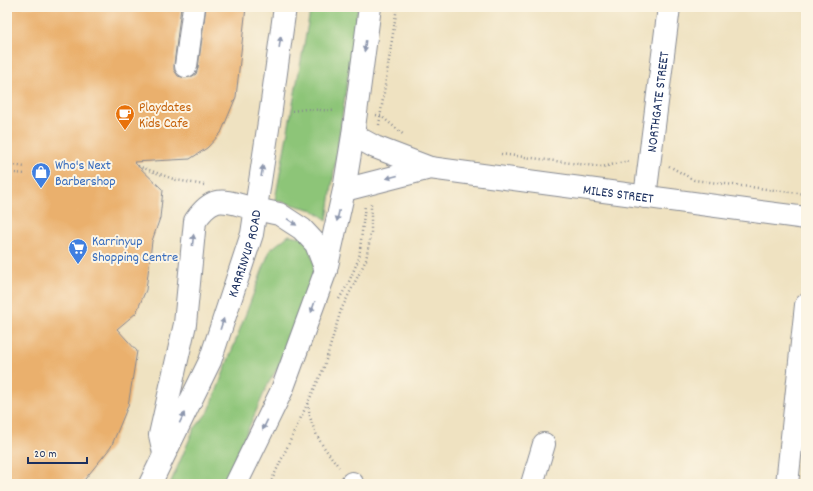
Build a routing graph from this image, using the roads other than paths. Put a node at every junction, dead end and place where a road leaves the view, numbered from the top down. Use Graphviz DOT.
graph roads {
  1 [pos="194,7"];
  2 [pos="285,7"];
  3 [pos="370,7"];
  4 [pos="669,7"];
  5 [pos="186,66"];
  6 [pos="353,135"];
  7 [pos="430,168"];
  8 [pos="344,190"];
  9 [pos="645,197"];
  10 [pos="256,209"];
  11 [pos="806,218"];
  12 [pos="326,270"];
  13 [pos="806,305"];
  14 [pos="544,444"];
  15 [pos="164,453"];
  16 [pos="150,484"];
  17 [pos="157,484"];
  18 [pos="236,484"];
  19 [pos="532,484"];
  20 [pos="786,484"];
  1 -- 5 [label="main road"];
  10 -- 2 [label="main road, KARRINYUP ROAD, one-way"];
  3 -- 6 [label="main road, one-way"];
  4 -- 9 [label="main road, NORTHGATE STREET"];
  6 -- 7 [label="main road, MILES STREET"];
  6 -- 8 [label="main road"];
  7 -- 8 [label="main road, MILES STREET, one-way"];
  7 -- 9 [label="main road, MILES STREET"];
  8 -- 12 [label="main road, one-way"];
  9 -- 11 [label="main road, MILES STREET"];
  10 -- 12 [label="main road, one-way"];
  15 -- 10 [label="main road, KARRINYUP ROAD, one-way"];
  15 -- 10 [label="main road, one-way"];
  12 -- 18 [label="main road, one-way"];
  13 -- 20 [label="main road"];
  14 -- 19 [label="main road"];
  15 -- 16 [label="main road, KARRINYUP ROAD"];
  15 -- 17 [label="main road"];
}
